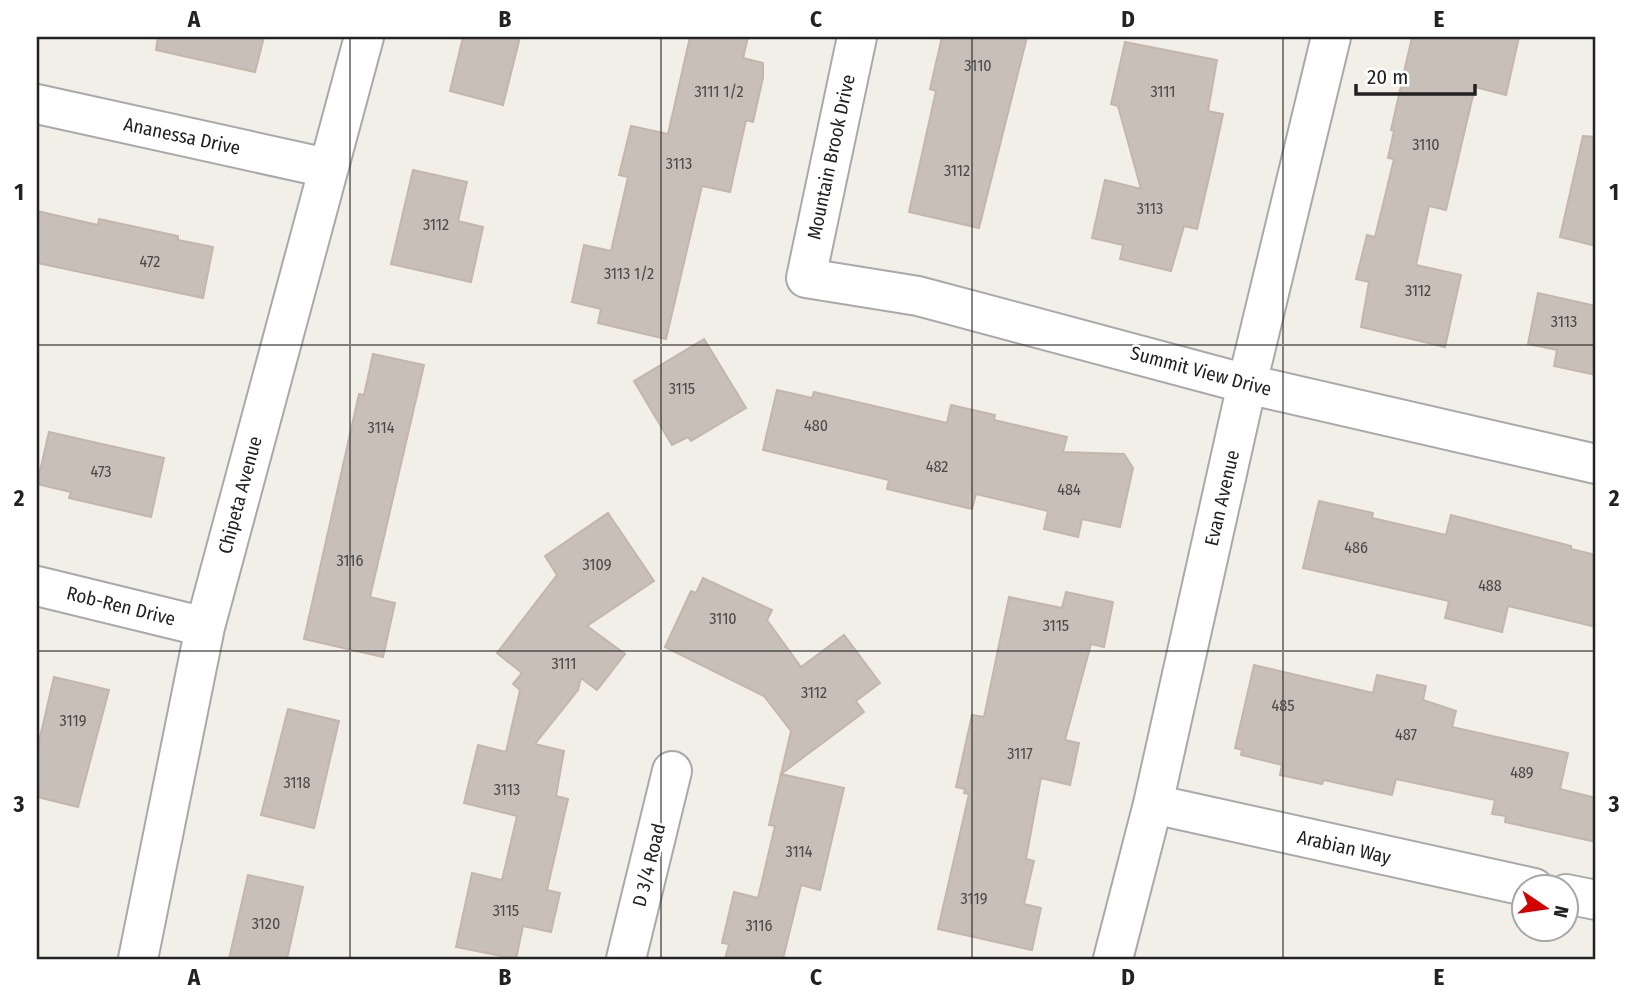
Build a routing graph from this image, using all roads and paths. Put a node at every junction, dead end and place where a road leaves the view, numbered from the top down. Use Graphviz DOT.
graph roads {
  1 [pos="363,37"];
  2 [pos="857,37"];
  3 [pos="1331,37"];
  4 [pos="37,104"];
  5 [pos="327,168"];
  6 [pos="806,278"];
  7 [pos="1247,384"];
  8 [pos="1596,464"];
  9 [pos="37,586"];
  10 [pos="205,627"];
  11 [pos="672,771"];
  12 [pos="1153,804"];
  13 [pos="1510,882"];
  14 [pos="138,959"];
  15 [pos="626,959"];
  16 [pos="1113,959"];
  1 -- 5 [label="street, Chipeta Avenue"];
  2 -- 6 [label="street, Mountain Brook Drive"];
  3 -- 7 [label="street, Evan Avenue"];
  4 -- 5 [label="street, Ananessa Drive"];
  5 -- 10 [label="street, Chipeta Avenue"];
  6 -- 7 [label="street, Summit View Drive"];
  7 -- 8 [label="street, Summit View Drive"];
  7 -- 12 [label="street, Evan Avenue"];
  9 -- 10 [label="street, Rob-Ren Drive"];
  10 -- 14 [label="street, Chipeta Avenue"];
  11 -- 15 [label="street, D 3/4 Road"];
  12 -- 13 [label="street, Arabian Way"];
  12 -- 16 [label="street, Evan Avenue"];
}
